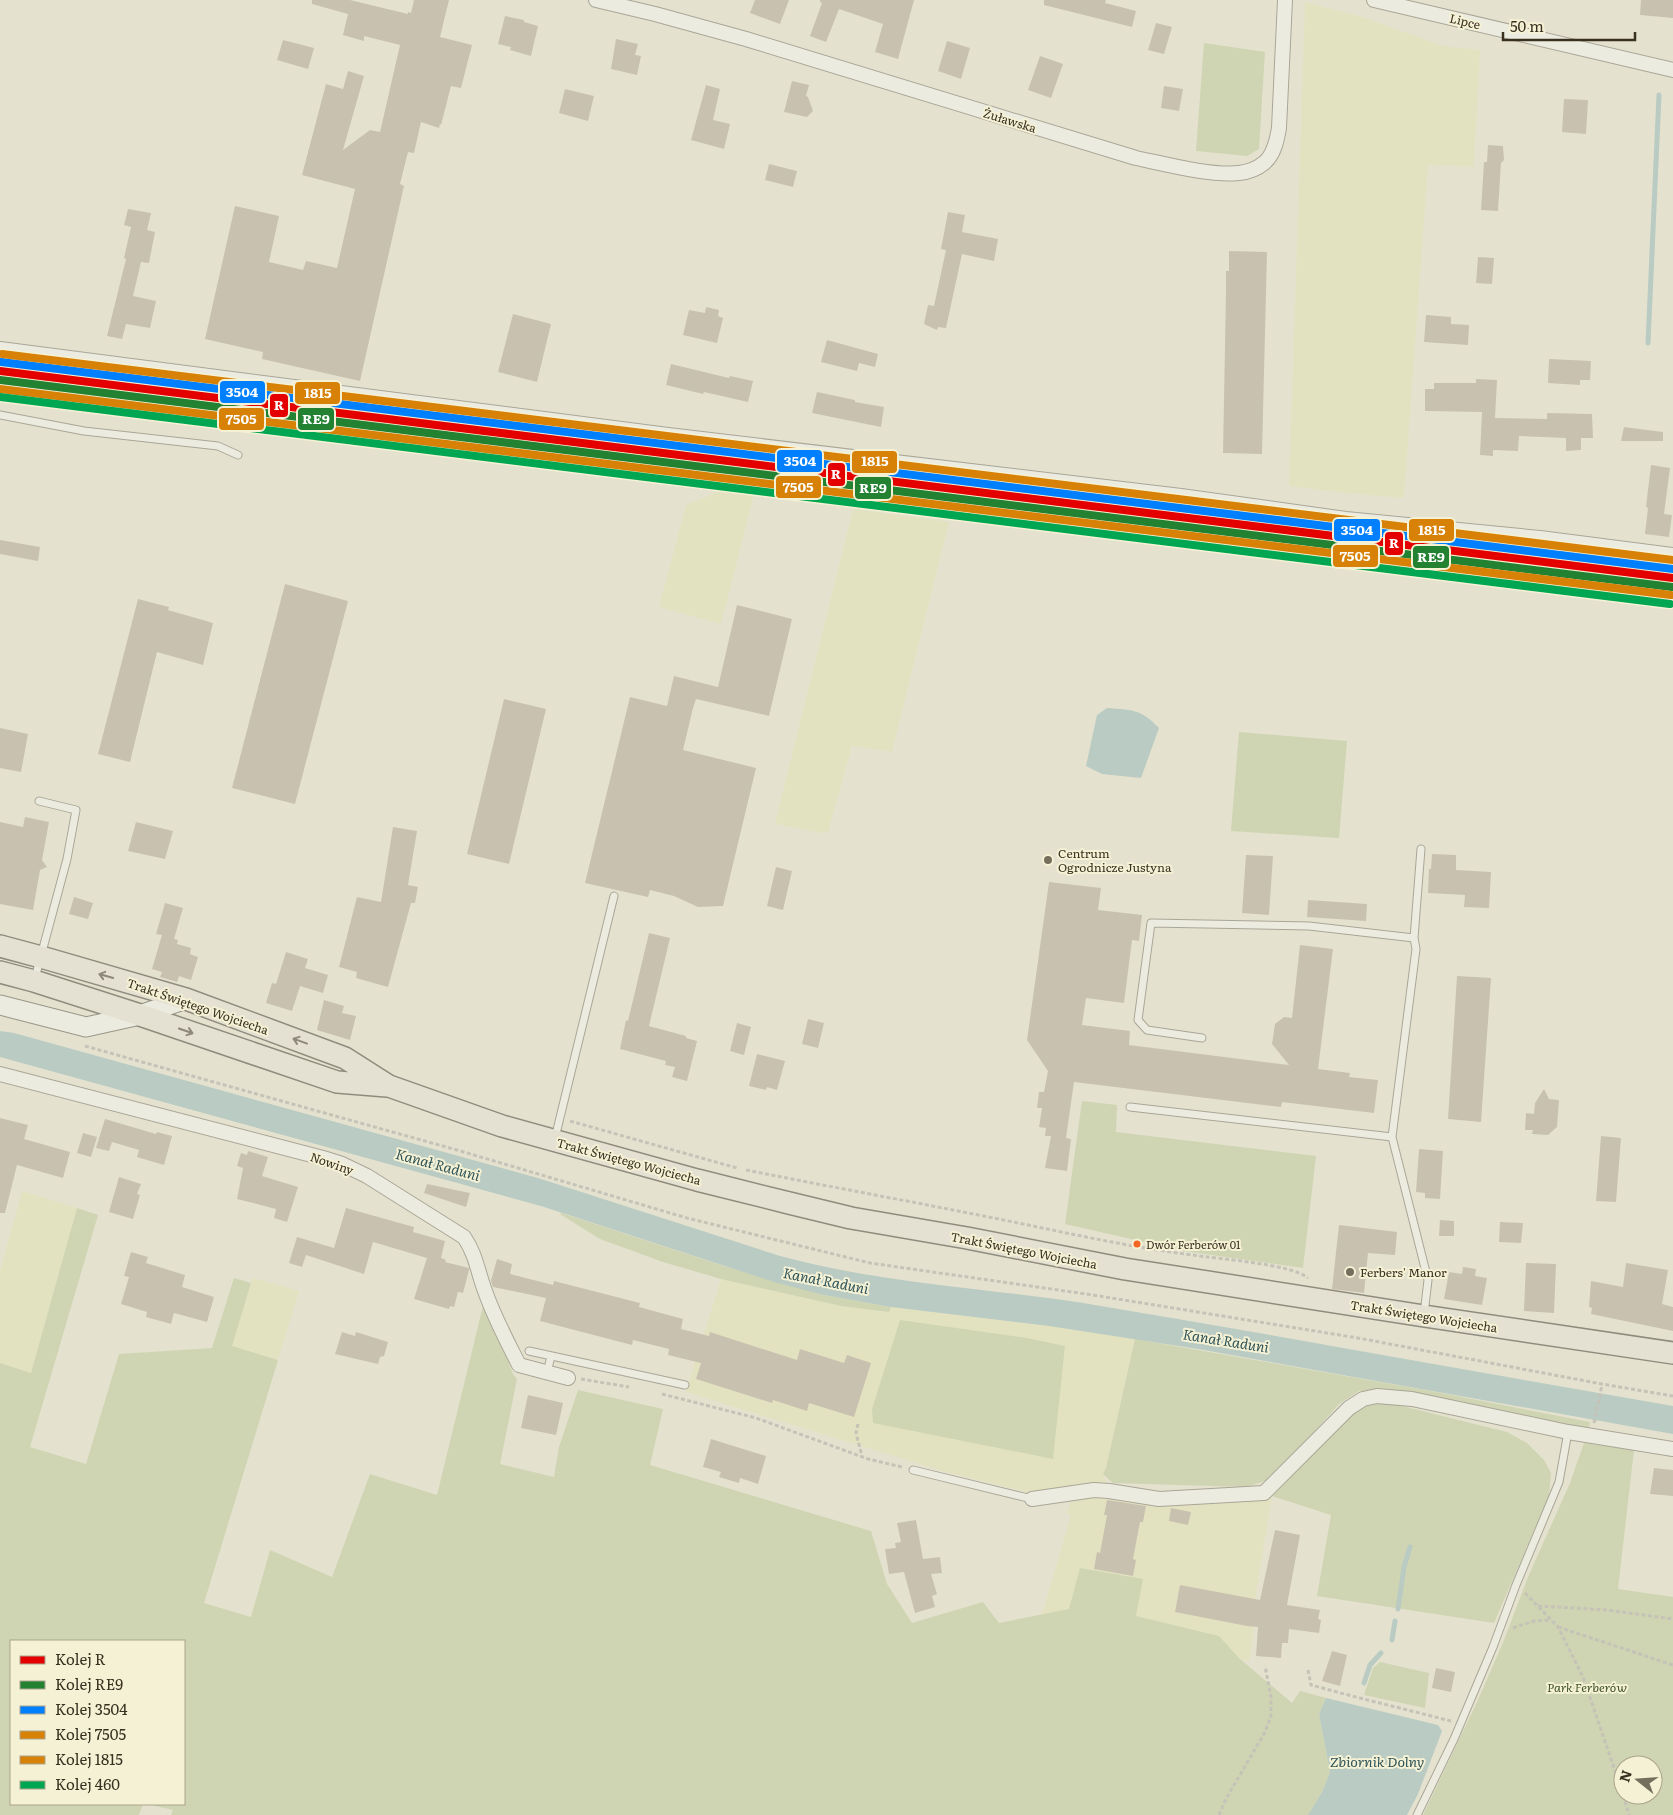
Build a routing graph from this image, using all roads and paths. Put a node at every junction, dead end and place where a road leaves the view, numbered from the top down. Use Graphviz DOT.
graph roads {
  1 [pos="596,0"];
  2 [pos="1285,0"];
  3 [pos="1374,0"];
  4 [pos="1673,70"];
  5 [pos="0,349"];
  6 [pos="0,415"];
  7 [pos="238,455"];
  8 [pos="1673,555"];
  9 [pos="39,801"];
  10 [pos="1421,849"];
  11 [pos="614,896"];
  12 [pos="1414,938"];
  13 [pos="0,946"];
  14 [pos="41,957"];
  15 [pos="0,972"];
  16 [pos="34,980"];
  17 [pos="186,1000"];
  18 [pos="0,1005"];
  19 [pos="140,1015"];
  20 [pos="1202,1038"];
  21 [pos="0,1074"];
  22 [pos="389,1086"];
  23 [pos="1130,1107"];
  24 [pos="560,1118"];
  25 [pos="1392,1137"];
  26 [pos="554,1140"];
  27 [pos="1310,1279"];
  28 [pos="1424,1316"];
  29 [pos="529,1351"];
  30 [pos="1673,1353"];
  31 [pos="551,1356"];
  32 [pos="547,1373"];
  33 [pos="568,1378"];
  34 [pos="685,1384"];
  35 [pos="1602,1384"];
  36 [pos="635,1388"];
  37 [pos="660,1394"];
  38 [pos="858,1424"];
  39 [pos="1593,1426"];
  40 [pos="1568,1432"];
  41 [pos="1673,1449"];
  42 [pos="862,1456"];
  43 [pos="913,1470"];
  44 [pos="1032,1499"];
  45 [pos="1516,1585"];
  46 [pos="1538,1606"];
  47 [pos="1673,1619"];
  48 [pos="1551,1620"];
  49 [pos="1558,1627"];
  50 [pos="1498,1633"];
  51 [pos="1673,1665"];
  52 [pos="1265,1666"];
  53 [pos="1308,1670"];
  54 [pos="1460,1723"];
  55 [pos="1613,1766"];
  56 [pos="1219,1815"];
  57 [pos="1417,1815"];
  1 -- 2 [label="street, Żuławska"];
  3 -- 4 [label="street, Lipce"];
  5 -- 8 [label="street"];
  6 -- 7 [label="lane"];
  9 -- 14 [label="lane"];
  10 -- 12 [label="lane"];
  11 -- 24 [label="lane"];
  12 -- 20 [label="lane"];
  12 -- 25 [label="lane"];
  13 -- 14 [label="main road, Trakt Świętego Wojciecha"];
  14 -- 16 [label="lane"];
  17 -- 14 [label="main road, Trakt Świętego Wojciecha, one-way"];
  15 -- 16 [label="main road, Trakt Świętego Wojciecha"];
  16 -- 19 [label="main road, Trakt Świętego Wojciecha"];
  17 -- 19 [label="main road"];
  22 -- 17 [label="main road, Trakt Świętego Wojciecha, one-way"];
  18 -- 19 [label="main road"];
  19 -- 22 [label="main road, Trakt Świętego Wojciecha, one-way"];
  21 -- 32 [label="street, Nowiny"];
  22 -- 26 [label="main road, Trakt Świętego Wojciecha"];
  23 -- 25 [label="lane"];
  24 -- 26 [label="lane"];
  24 -- 27 [label="path"];
  25 -- 28 [label="lane"];
  26 -- 28 [label="main road, Trakt Świętego Wojciecha"];
  28 -- 30 [label="main road, Trakt Świętego Wojciecha"];
  29 -- 31 [label="lane"];
  31 -- 32 [label="lane"];
  31 -- 34 [label="lane"];
  32 -- 33 [label="street, Nowiny"];
  33 -- 36 [label="path"];
  35 -- 39 [label="path"];
  37 -- 42 [label="path"];
  38 -- 42 [label="path"];
  40 -- 41 [label="street"];
  40 -- 44 [label="street"];
  40 -- 45 [label="lane"];
  42 -- 43 [label="path"];
  43 -- 44 [label="lane"];
  45 -- 46 [label="path"];
  45 -- 50 [label="lane"];
  46 -- 47 [label="path"];
  46 -- 48 [label="path"];
  48 -- 49 [label="path"];
  48 -- 50 [label="path"];
  49 -- 51 [label="path"];
  49 -- 55 [label="path"];
  50 -- 54 [label="lane"];
  52 -- 56 [label="path"];
  53 -- 54 [label="path"];
  54 -- 57 [label="lane"];
}
